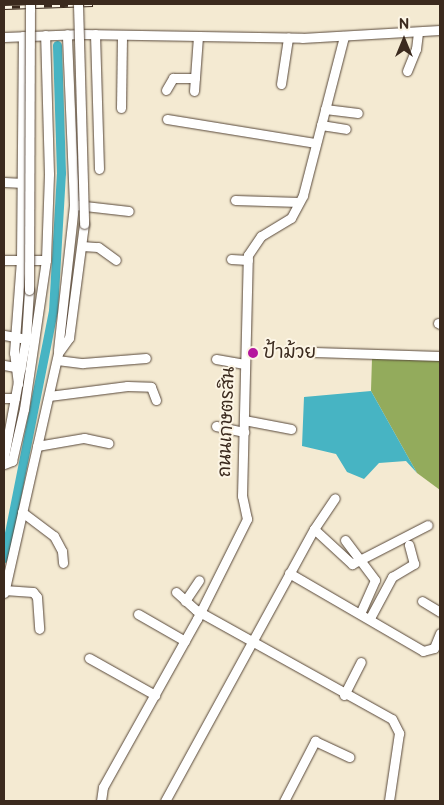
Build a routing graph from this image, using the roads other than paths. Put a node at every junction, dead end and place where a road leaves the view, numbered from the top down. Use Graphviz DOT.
graph roads {
  1 [pos="30,4"];
  2 [pos="78,4"];
  3 [pos="440,30"];
  4 [pos="418,32"];
  5 [pos="66,34"];
  6 [pos="94,34"];
  7 [pos="44,35"];
  8 [pos="122,35"];
  9 [pos="23,36"];
  10 [pos="198,36"];
  11 [pos="344,36"];
  12 [pos="4,37"];
  13 [pos="288,38"];
  14 [pos="407,71"];
  15 [pos="195,78"];
  16 [pos="281,84"];
  17 [pos="166,90"];
  18 [pos="194,92"];
  19 [pos="120,108"];
  20 [pos="325,109"];
  21 [pos="358,113"];
  22 [pos="167,119"];
  23 [pos="321,124"];
  24 [pos="346,129"];
  25 [pos="316,143"];
  26 [pos="99,169"];
  27 [pos="4,182"];
  28 [pos="23,183"];
  29 [pos="235,200"];
  30 [pos="299,202"];
  31 [pos="74,204"];
  32 [pos="85,205"];
  33 [pos="129,211"];
  34 [pos="82,246"];
  35 [pos="4,260"];
  36 [pos="21,260"];
  37 [pos="46,260"];
  38 [pos="116,260"];
  39 [pos="232,260"];
  40 [pos="248,260"];
  41 [pos="4,335"];
  42 [pos="16,337"];
  43 [pos="26,338"];
  44 [pos="314,352"];
  45 [pos="440,356"];
  46 [pos="57,357"];
  47 [pos="146,358"];
  48 [pos="216,359"];
  49 [pos="245,364"];
  50 [pos="4,365"];
  51 [pos="18,367"];
  52 [pos="49,396"];
  53 [pos="4,398"];
  54 [pos="15,398"];
  55 [pos="156,400"];
  56 [pos="244,420"];
  57 [pos="7,423"];
  58 [pos="216,426"];
  59 [pos="291,429"];
  60 [pos="244,432"];
  61 [pos="108,443"];
  62 [pos="37,446"];
  63 [pos="4,457"];
  64 [pos="4,464"];
  65 [pos="335,498"];
  66 [pos="22,512"];
  67 [pos="428,525"];
  68 [pos="314,529"];
  69 [pos="345,540"];
  70 [pos="408,545"];
  71 [pos="359,562"];
  72 [pos="63,563"];
  73 [pos="289,573"];
  74 [pos="199,580"];
  75 [pos="4,591"];
  76 [pos="176,592"];
  77 [pos="185,601"];
  78 [pos="422,601"];
  79 [pos="200,612"];
  80 [pos="361,612"];
  81 [pos="440,612"];
  82 [pos="138,614"];
  83 [pos="370,618"];
  84 [pos="39,629"];
  85 [pos="440,633"];
  86 [pos="185,640"];
  87 [pos="252,640"];
  88 [pos="89,658"];
  89 [pos="361,662"];
  90 [pos="155,695"];
  91 [pos="344,695"];
  92 [pos="349,757"];
  93 [pos="101,801"];
  94 [pos="165,801"];
  95 [pos="284,801"];
  96 [pos="389,801"];
  1 -- 43 [label="street, bridge"];
  2 -- 32 [label="street, bridge"];
  3 -- 4 [label="street"];
  4 -- 11 [label="street"];
  4 -- 14 [label="street"];
  5 -- 6 [label="street"];
  5 -- 7 [label="street"];
  5 -- 31 [label="street"];
  6 -- 8 [label="street"];
  6 -- 26 [label="street"];
  7 -- 9 [label="street"];
  7 -- 37 [label="street"];
  8 -- 10 [label="street"];
  8 -- 19 [label="street"];
  9 -- 12 [label="street"];
  9 -- 28 [label="street"];
  10 -- 13 [label="street"];
  10 -- 15 [label="street"];
  11 -- 13 [label="street"];
  11 -- 20 [label="street, ถนนเกษตรสิน"];
  13 -- 16 [label="street"];
  15 -- 17 [label="street"];
  15 -- 18 [label="street"];
  20 -- 21 [label="street"];
  20 -- 23 [label="street, ถนนเกษตรสิน"];
  22 -- 25 [label="street"];
  23 -- 24 [label="street"];
  23 -- 25 [label="street, ถนนเกษตรสิน"];
  25 -- 30 [label="street, ถนนเกษตรสิน"];
  27 -- 28 [label="street"];
  28 -- 36 [label="street"];
  29 -- 30 [label="street"];
  30 -- 40 [label="street, ถนนเกษตรสิน"];
  31 -- 32 [label="street"];
  31 -- 46 [label="street"];
  32 -- 33 [label="street"];
  32 -- 34 [label="street, bridge"];
  34 -- 38 [label="street"];
  34 -- 46 [label="street"];
  35 -- 36 [label="street"];
  36 -- 37 [label="street"];
  36 -- 42 [label="street"];
  37 -- 64 [label="street"];
  39 -- 40 [label="street"];
  40 -- 49 [label="street, ถนนเกษตรสิน"];
  41 -- 42 [label="street"];
  42 -- 43 [label="street"];
  42 -- 51 [label="street"];
  43 -- 51 [label="street"];
  44 -- 45 [label="street"];
  46 -- 47 [label="street"];
  46 -- 52 [label="street"];
  48 -- 49 [label="street"];
  49 -- 56 [label="street, ถนนเกษตรสิน"];
  50 -- 51 [label="street"];
  51 -- 54 [label="street"];
  52 -- 55 [label="street"];
  52 -- 62 [label="street"];
  53 -- 54 [label="street"];
  54 -- 57 [label="street"];
  56 -- 59 [label="street"];
  56 -- 60 [label="street, ถนนเกษตรสิน"];
  57 -- 63 [label="street"];
  58 -- 60 [label="street"];
  60 -- 79 [label="street, ถนนเกษตรสิน"];
  61 -- 62 [label="street"];
  62 -- 66 [label="street"];
  65 -- 68 [label="street"];
  66 -- 72 [label="street"];
  66 -- 75 [label="street"];
  67 -- 71 [label="street"];
  68 -- 71 [label="street"];
  68 -- 73 [label="street"];
  69 -- 71 [label="street"];
  70 -- 83 [label="street"];
  71 -- 80 [label="street"];
  73 -- 80 [label="street"];
  73 -- 87 [label="street"];
  74 -- 77 [label="street"];
  75 -- 84 [label="street"];
  76 -- 77 [label="street"];
  77 -- 79 [label="street"];
  78 -- 81 [label="street"];
  79 -- 86 [label="street, ถนนเกษตรสิน"];
  79 -- 87 [label="street"];
  80 -- 83 [label="street"];
  82 -- 86 [label="street"];
  83 -- 85 [label="street"];
  86 -- 90 [label="street, ถนนเกษตรสิน"];
  87 -- 91 [label="street"];
  87 -- 94 [label="street"];
  88 -- 90 [label="street"];
  89 -- 91 [label="street"];
  90 -- 93 [label="street, ถนนเกษตรสิน"];
  91 -- 96 [label="street"];
  92 -- 95 [label="street"];
}
